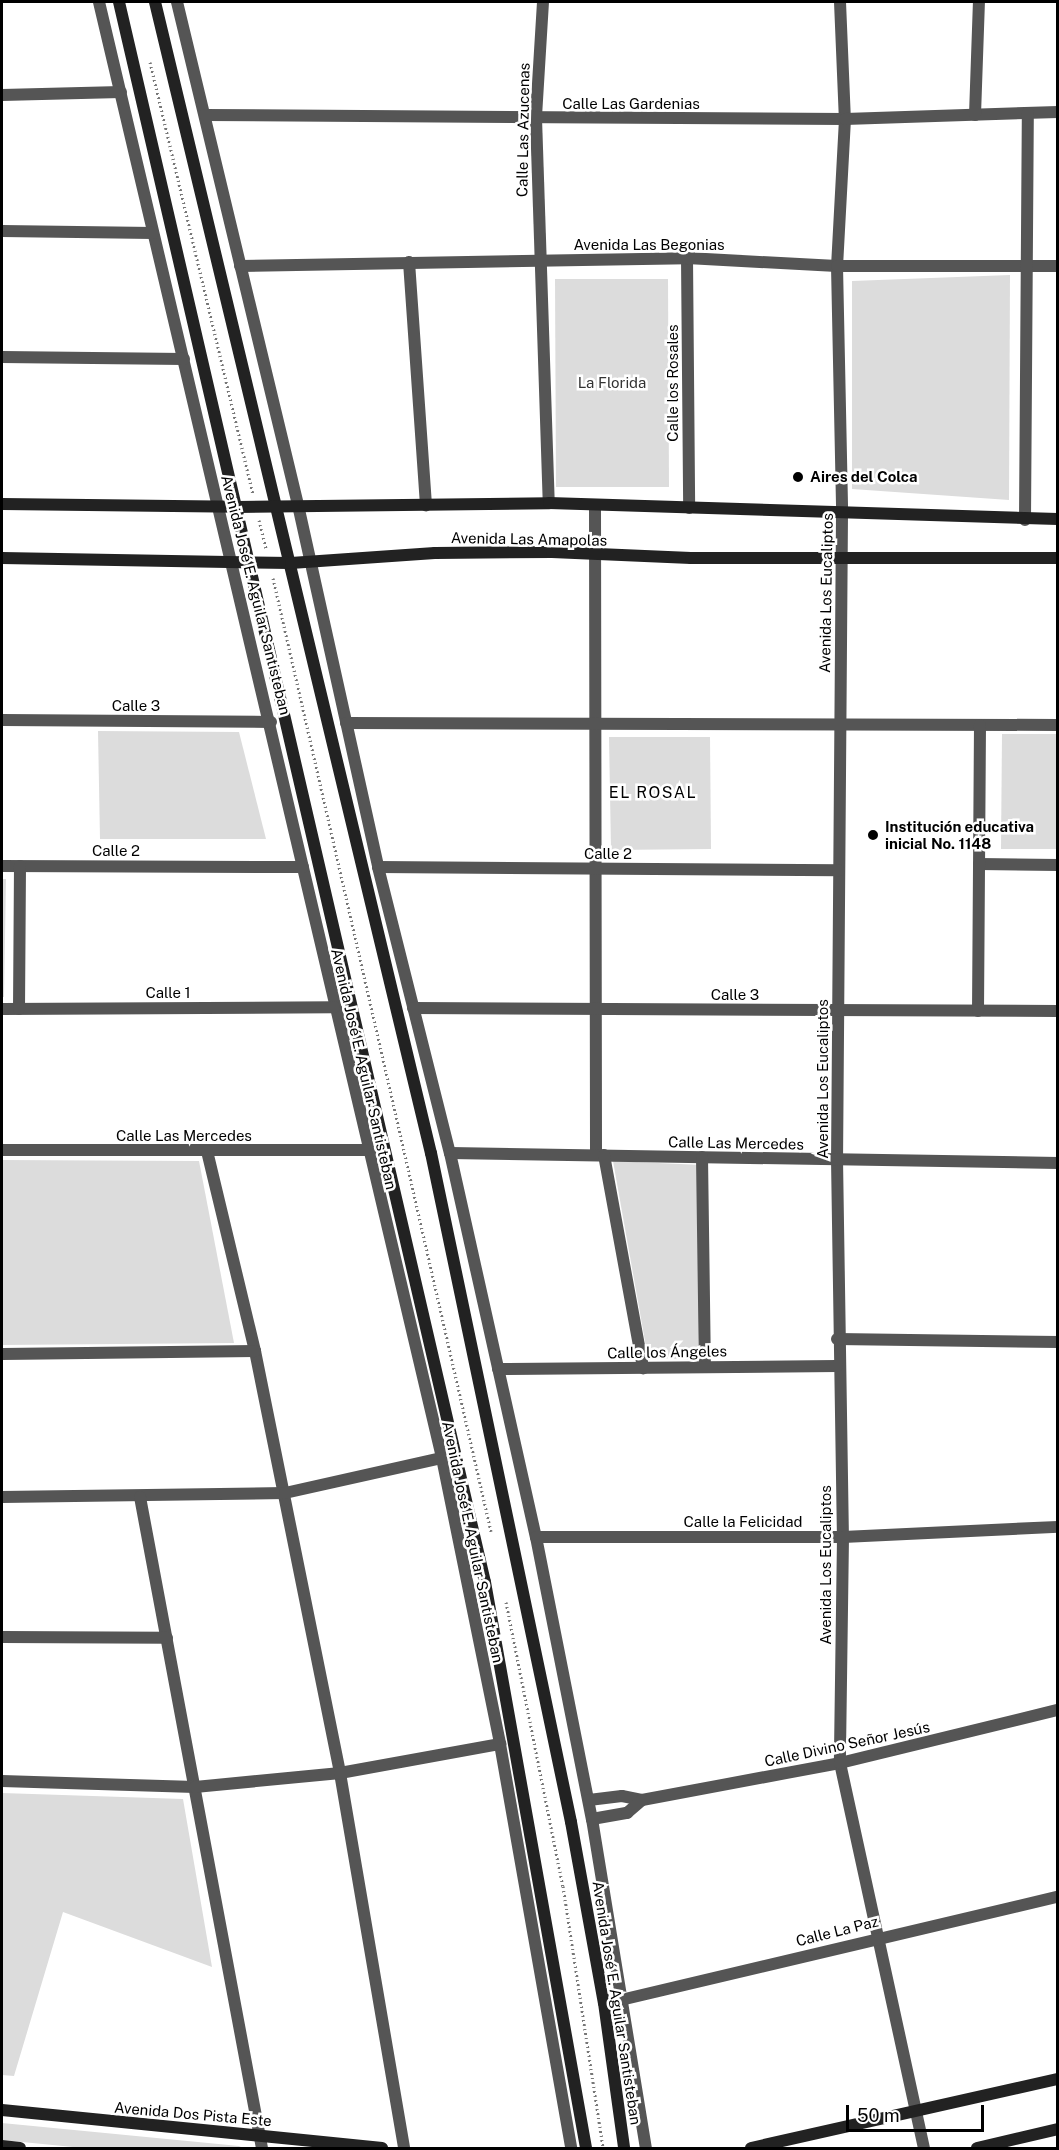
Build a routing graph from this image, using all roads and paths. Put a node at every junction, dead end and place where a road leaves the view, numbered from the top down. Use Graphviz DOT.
graph roads {
  1 [pos="99,2"];
  2 [pos="119,2"];
  3 [pos="155,2"];
  4 [pos="177,2"];
  5 [pos="543,2"];
  6 [pos="840,2"];
  7 [pos="979,2"];
  8 [pos="149,55"];
  9 [pos="121,92"];
  10 [pos="2,95"];
  11 [pos="1058,112"];
  12 [pos="1028,113"];
  13 [pos="205,115"];
  14 [pos="975,115"];
  15 [pos="536,118"];
  16 [pos="845,119"];
  17 [pos="2,231"];
  18 [pos="153,233"];
  19 [pos="687,258"];
  20 [pos="539,260"];
  21 [pos="409,262"];
  22 [pos="240,266"];
  23 [pos="837,266"];
  24 [pos="1058,266"];
  25 [pos="1026,269"];
  26 [pos="2,357"];
  27 [pos="184,359"];
  28 [pos="549,503"];
  29 [pos="2,504"];
  30 [pos="276,505"];
  31 [pos="426,505"];
  32 [pos="256,506"];
  33 [pos="298,506"];
  34 [pos="595,506"];
  35 [pos="219,507"];
  36 [pos="237,507"];
  37 [pos="689,507"];
  38 [pos="842,514"];
  39 [pos="1058,519"];
  40 [pos="1025,520"];
  41 [pos="593,554"];
  42 [pos="842,557"];
  43 [pos="2,558"];
  44 [pos="1058,558"];
  45 [pos="309,561"];
  46 [pos="232,563"];
  47 [pos="248,563"];
  48 [pos="270,563"];
  49 [pos="291,563"];
  50 [pos="2,720"];
  51 [pos="271,722"];
  52 [pos="346,723"];
  53 [pos="593,723"];
  54 [pos="839,724"];
  55 [pos="980,725"];
  56 [pos="1058,725"];
  57 [pos="979,864"];
  58 [pos="1058,865"];
  59 [pos="2,866"];
  60 [pos="20,866"];
  61 [pos="303,867"];
  62 [pos="378,867"];
  63 [pos="594,869"];
  64 [pos="838,870"];
  65 [pos="334,1007"];
  66 [pos="413,1008"];
  67 [pos="2,1009"];
  68 [pos="20,1009"];
  69 [pos="595,1009"];
  70 [pos="838,1011"];
  71 [pos="978,1011"];
  72 [pos="1058,1011"];
  73 [pos="2,1150"];
  74 [pos="367,1150"];
  75 [pos="207,1151"];
  76 [pos="450,1153"];
  77 [pos="600,1155"];
  78 [pos="702,1157"];
  79 [pos="837,1159"];
  80 [pos="1058,1163"];
  81 [pos="837,1339"];
  82 [pos="1058,1342"];
  83 [pos="255,1351"];
  84 [pos="2,1354"];
  85 [pos="837,1366"];
  86 [pos="705,1367"];
  87 [pos="643,1368"];
  88 [pos="498,1369"];
  89 [pos="442,1458"];
  90 [pos="285,1493"];
  91 [pos="2,1497"];
  92 [pos="140,1497"];
  93 [pos="1058,1527"];
  94 [pos="536,1536"];
  95 [pos="843,1537"];
  96 [pos="493,1542"];
  97 [pos="504,1592"];
  98 [pos="2,1637"];
  99 [pos="167,1638"];
  100 [pos="1058,1710"];
  101 [pos="500,1744"];
  102 [pos="840,1763"];
  103 [pos="340,1773"];
  104 [pos="2,1781"];
  105 [pos="195,1787"];
  106 [pos="589,1800"];
  107 [pos="642,1800"];
  108 [pos="592,1819"];
  109 [pos="1058,1897"];
  110 [pos="878,1936"];
  111 [pos="625,1999"];
  112 [pos="1058,2079"];
  113 [pos="2,2110"];
  114 [pos="916,2111"];
  115 [pos="1058,2128"];
  116 [pos="260,2135"];
  117 [pos="2,2146"];
  118 [pos="20,2148"];
  119 [pos="262,2148"];
  120 [pos="382,2148"];
  121 [pos="404,2148"];
  122 [pos="572,2148"];
  123 [pos="586,2148"];
  124 [pos="603,2148"];
  125 [pos="624,2148"];
  126 [pos="646,2148"];
  127 [pos="751,2148"];
  128 [pos="924,2148"];
  129 [pos="977,2148"];
  1 -- 9 [label="street, Avenida José E. Aguilar Santisteban"];
  2 -- 36 [label="main road, Avenida José E. Aguilar Santisteban"];
  3 -- 30 [label="main road, Avenida José E. Aguilar Santisteban"];
  4 -- 13 [label="street, Avenida José E. Aguilar Santisteban"];
  5 -- 15 [label="street, Calle Las Azucenas"];
  6 -- 16 [label="street, Avenida Los Eucaliptos"];
  7 -- 14 [label="street"];
  8 -- 32 [label="path"];
  9 -- 10 [label="street"];
  9 -- 18 [label="street, Avenida José E. Aguilar Santisteban"];
  11 -- 12 [label="street, Calle Las Gardenias"];
  12 -- 14 [label="street, Calle Las Gardenias"];
  12 -- 25 [label="street"];
  13 -- 15 [label="street, Calle Las Gardenias"];
  13 -- 22 [label="street, Avenida José E. Aguilar Santisteban"];
  14 -- 16 [label="street, Calle Las Gardenias"];
  15 -- 16 [label="street, Calle Las Gardenias"];
  15 -- 20 [label="street, Calle Las Azucenas"];
  16 -- 23 [label="street, Avenida Los Eucaliptos"];
  17 -- 18 [label="street"];
  18 -- 27 [label="street, Avenida José E. Aguilar Santisteban"];
  19 -- 20 [label="street, Avenida Las Begonias"];
  19 -- 23 [label="street, Avenida Las Begonias"];
  19 -- 37 [label="street, Calle los Rosales"];
  20 -- 21 [label="street, Avenida Las Begonias"];
  20 -- 28 [label="street, Calle Las Azucenas"];
  21 -- 22 [label="street, Avenida Las Begonias"];
  21 -- 31 [label="street"];
  22 -- 33 [label="street, Avenida José E. Aguilar Santisteban"];
  23 -- 25 [label="street, Avenida Las Begonias"];
  23 -- 38 [label="street, Avenida Los Eucaliptos"];
  24 -- 25 [label="street, Avenida Las Begonias"];
  25 -- 40 [label="street"];
  26 -- 27 [label="street"];
  27 -- 35 [label="street, Avenida José E. Aguilar Santisteban"];
  28 -- 31 [label="main road"];
  28 -- 34 [label="main road"];
  29 -- 35 [label="main road"];
  30 -- 32 [label="main road"];
  30 -- 33 [label="main road"];
  30 -- 49 [label="main road, Avenida José E. Aguilar Santisteban"];
  31 -- 33 [label="main road"];
  32 -- 36 [label="main road"];
  32 -- 48 [label="path"];
  33 -- 45 [label="street, Avenida José E. Aguilar Santisteban"];
  34 -- 37 [label="main road"];
  34 -- 41 [label="street"];
  35 -- 36 [label="main road"];
  35 -- 46 [label="street, Avenida José E. Aguilar Santisteban"];
  36 -- 47 [label="main road, Avenida José E. Aguilar Santisteban"];
  37 -- 38 [label="main road"];
  38 -- 40 [label="main road"];
  38 -- 42 [label="street, Avenida Los Eucaliptos"];
  39 -- 40 [label="main road"];
  41 -- 42 [label="main road, Avenida Las Amapolas"];
  41 -- 45 [label="main road, Avenida Las Amapolas"];
  41 -- 53 [label="street"];
  42 -- 44 [label="main road, Avenida Las Amapolas"];
  42 -- 54 [label="street, Avenida Los Eucaliptos"];
  43 -- 46 [label="main road, Avenida Las Amapolas"];
  45 -- 49 [label="main road, Avenida Las Amapolas"];
  45 -- 52 [label="street, Avenida José E. Aguilar Santisteban"];
  46 -- 47 [label="main road, Avenida Las Amapolas"];
  46 -- 51 [label="street, Avenida José E. Aguilar Santisteban"];
  47 -- 48 [label="main road, Avenida Las Amapolas"];
  47 -- 123 [label="main road, Avenida José E. Aguilar Santisteban"];
  48 -- 49 [label="main road, Avenida Las Amapolas"];
  48 -- 96 [label="path"];
  49 -- 125 [label="main road, Avenida José E. Aguilar Santisteban"];
  50 -- 51 [label="street, Calle 3"];
  51 -- 61 [label="street, Avenida José E. Aguilar Santisteban"];
  52 -- 53 [label="street"];
  52 -- 62 [label="street, Avenida José E. Aguilar Santisteban"];
  53 -- 54 [label="street"];
  53 -- 63 [label="street"];
  54 -- 55 [label="street"];
  54 -- 64 [label="street, Avenida Los Eucaliptos"];
  55 -- 56 [label="street"];
  55 -- 57 [label="street"];
  57 -- 58 [label="street"];
  57 -- 71 [label="street"];
  59 -- 60 [label="street, Calle 2"];
  60 -- 61 [label="street, Calle 2"];
  60 -- 68 [label="street"];
  61 -- 65 [label="street, Avenida José E. Aguilar Santisteban"];
  62 -- 63 [label="street, Calle 2"];
  62 -- 66 [label="street, Avenida José E. Aguilar Santisteban"];
  63 -- 64 [label="street, Calle 2"];
  63 -- 69 [label="street"];
  64 -- 70 [label="street, Avenida Los Eucaliptos"];
  65 -- 68 [label="street, Calle 1"];
  65 -- 74 [label="street, Avenida José E. Aguilar Santisteban"];
  66 -- 69 [label="street, Calle 3"];
  66 -- 76 [label="street, Avenida José E. Aguilar Santisteban"];
  67 -- 68 [label="street, Calle 1"];
  69 -- 70 [label="street, Calle 3"];
  69 -- 77 [label="street"];
  70 -- 71 [label="street, Calle 3"];
  70 -- 79 [label="street, Avenida Los Eucaliptos"];
  71 -- 72 [label="street, Calle 3"];
  73 -- 75 [label="street, Calle Las Mercedes"];
  74 -- 75 [label="street, Calle Las Mercedes"];
  74 -- 89 [label="street, Avenida José E. Aguilar Santisteban"];
  75 -- 83 [label="street"];
  76 -- 77 [label="street, Calle Las Mercedes"];
  76 -- 88 [label="street, Avenida José E. Aguilar Santisteban"];
  77 -- 78 [label="street, Calle Las Mercedes"];
  77 -- 87 [label="street"];
  78 -- 79 [label="street, Calle Las Mercedes"];
  78 -- 86 [label="street"];
  79 -- 80 [label="street, Calle Las Mercedes"];
  79 -- 81 [label="street, Avenida Los Eucaliptos"];
  81 -- 82 [label="street"];
  81 -- 85 [label="street, Avenida Los Eucaliptos"];
  83 -- 84 [label="street"];
  83 -- 90 [label="street"];
  85 -- 86 [label="street, Calle los Ángeles"];
  85 -- 95 [label="street, Avenida Los Eucaliptos"];
  86 -- 87 [label="street, Calle los Ángeles"];
  87 -- 88 [label="street, Calle los Ángeles"];
  88 -- 94 [label="street, Avenida José E. Aguilar Santisteban"];
  89 -- 90 [label="street"];
  89 -- 101 [label="street, Avenida José E. Aguilar Santisteban"];
  90 -- 92 [label="street"];
  90 -- 103 [label="street"];
  91 -- 92 [label="street"];
  92 -- 99 [label="street"];
  93 -- 95 [label="street, Calle la Felicidad"];
  94 -- 95 [label="street, Calle la Felicidad"];
  94 -- 106 [label="street, Avenida José E. Aguilar Santisteban"];
  95 -- 102 [label="street, Avenida Los Eucaliptos"];
  97 -- 124 [label="path"];
  98 -- 99 [label="street"];
  99 -- 105 [label="street"];
  100 -- 102 [label="street, Calle Divino Señor Jesús"];
  101 -- 103 [label="street"];
  101 -- 122 [label="street, Avenida José E. Aguilar Santisteban"];
  102 -- 107 [label="street, Calle Divino Señor Jesús"];
  102 -- 110 [label="street, Avenida Los Eucaliptos"];
  103 -- 105 [label="street"];
  103 -- 121 [label="street"];
  104 -- 105 [label="street"];
  105 -- 116 [label="street"];
  106 -- 107 [label="street, Calle Divino Señor Jesús"];
  106 -- 108 [label="street, Avenida José E. Aguilar Santisteban"];
  107 -- 108 [label="street, Calle Divino Señor Jesús"];
  108 -- 111 [label="street, Avenida José E. Aguilar Santisteban"];
  109 -- 110 [label="street, Calle La Paz"];
  110 -- 111 [label="street, Calle La Paz"];
  110 -- 114 [label="street, Avenida Los Eucaliptos"];
  111 -- 126 [label="street, Avenida José E. Aguilar Santisteban"];
  112 -- 114 [label="main road"];
  113 -- 116 [label="main road, Avenida Dos Pista Este"];
  114 -- 127 [label="main road"];
  114 -- 128 [label="street, Avenida Los Eucaliptos"];
  115 -- 129 [label="main road"];
  116 -- 119 [label="street"];
  116 -- 120 [label="main road, Avenida Dos Pista Este"];
  117 -- 118 [label="main road"];
}
